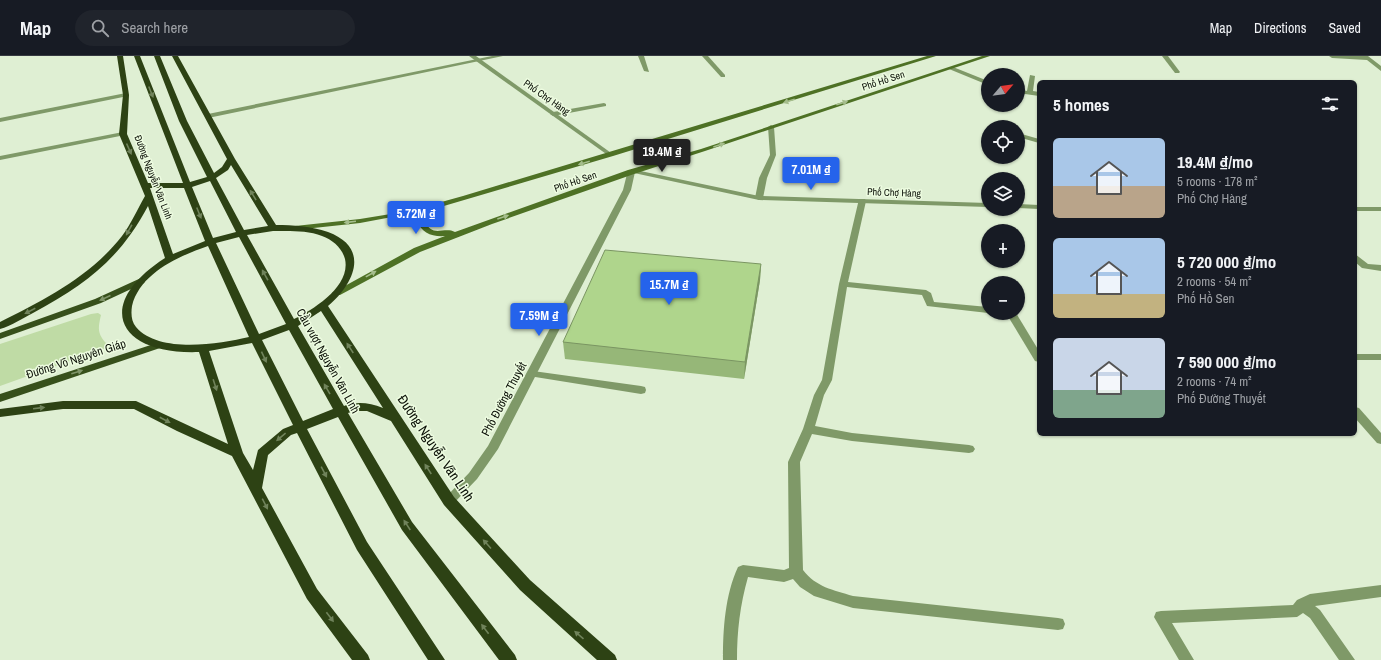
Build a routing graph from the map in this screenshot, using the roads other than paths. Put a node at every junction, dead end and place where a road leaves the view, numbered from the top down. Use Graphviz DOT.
graph roads {
  1 [pos="120,56"];
  2 [pos="136,56"];
  3 [pos="157,56"];
  4 [pos="175,56"];
  5 [pos="472,56"];
  6 [pos="500,56"];
  7 [pos="641,56"];
  8 [pos="705,56"];
  9 [pos="933,56"];
  10 [pos="987,56"];
  11 [pos="1165,56"];
  12 [pos="1332,56"];
  13 [pos="923,57"];
  14 [pos="1367,58"];
  15 [pos="478,61"];
  16 [pos="951,68"];
  17 [pos="1381,69"];
  18 [pos="647,71"];
  19 [pos="1177,72"];
  20 [pos="723,76"];
  21 [pos="1032,76"];
  22 [pos="981,81"];
  23 [pos="1025,92"];
  24 [pos="1030,93"];
  25 [pos="1037,94"];
  26 [pos="126,95"];
  27 [pos="604,105"];
  28 [pos="553,114"];
  29 [pos="208,116"];
  30 [pos="0,120"];
  31 [pos="771,127"];
  32 [pos="123,134"];
  33 [pos="1025,136"];
  34 [pos="1037,141"];
  35 [pos="611,155"];
  36 [pos="0,158"];
  37 [pos="231,159"];
  38 [pos="632,172"];
  39 [pos="145,185"];
  40 [pos="149,196"];
  41 [pos="466,198"];
  42 [pos="759,198"];
  43 [pos="862,201"];
  44 [pos="981,205"];
  45 [pos="1025,207"];
  46 [pos="1037,208"];
  47 [pos="1357,209"];
  48 [pos="1381,209"];
  49 [pos="489,222"];
  50 [pos="273,228"];
  51 [pos="295,228"];
  52 [pos="170,259"];
  53 [pos="1357,259"];
  54 [pos="1381,268"];
  55 [pos="141,281"];
  56 [pos="843,284"];
  57 [pos="337,293"];
  58 [pos="323,306"];
  59 [pos="981,309"];
  60 [pos="1015,320"];
  61 [pos="0,326"];
  62 [pos="0,336"];
  63 [pos="160,345"];
  64 [pos="203,348"];
  65 [pos="1037,356"];
  66 [pos="1357,357"];
  67 [pos="1381,358"];
  68 [pos="533,374"];
  69 [pos="641,390"];
  70 [pos="0,398"];
  71 [pos="0,413"];
  72 [pos="1357,413"];
  73 [pos="395,418"];
  74 [pos="1376,428"];
  75 [pos="809,429"];
  76 [pos="1381,440"];
  77 [pos="969,449"];
  78 [pos="238,454"];
  79 [pos="256,487"];
  80 [pos="450,501"];
  81 [pos="796,572"];
  82 [pos="1381,591"];
  83 [pos="1302,604"];
  84 [pos="1058,624"];
  85 [pos="362,660"];
  86 [pos="437,660"];
  87 [pos="509,660"];
  88 [pos="609,660"];
  89 [pos="730,660"];
  90 [pos="1187,660"];
  91 [pos="1348,660"];
  1 -- 26 [label="highway, Đường Nguyễn Văn Linh"];
  2 -- 86 [label="highway, one-way"];
  87 -- 3 [label="highway, Cầu vượt Nguyễn Văn Linh, one-way"];
  4 -- 29 [label="highway"];
  5 -- 15 [label="street, Phố Chợ Hàng"];
  6 -- 15 [label="street"];
  7 -- 18 [label="street"];
  8 -- 20 [label="street"];
  9 -- 13 [label="main road, Phố Hồ Sen"];
  10 -- 16 [label="main road, Phố Hồ Sen"];
  11 -- 19 [label="street"];
  12 -- 14 [label="street"];
  13 -- 35 [label="main road, Phố Hồ Sen, one-way"];
  14 -- 17 [label="street"];
  15 -- 28 [label="street, Phố Chợ Hàng"];
  15 -- 29 [label="street"];
  16 -- 22 [label="street"];
  31 -- 16 [label="main road, Phố Hồ Sen, one-way"];
  21 -- 24 [label="street"];
  23 -- 24 [label="street"];
  24 -- 25 [label="street"];
  26 -- 30 [label="street"];
  26 -- 32 [label="highway, Đường Nguyễn Văn Linh"];
  27 -- 28 [label="street"];
  28 -- 35 [label="street, Phố Chợ Hàng"];
  29 -- 37 [label="highway"];
  38 -- 31 [label="main road, Phố Hồ Sen, one-way"];
  31 -- 42 [label="street"];
  32 -- 36 [label="street"];
  32 -- 39 [label="highway, Đường Nguyễn Văn Linh, one-way"];
  33 -- 34 [label="street"];
  35 -- 41 [label="main road, Phố Hồ Sen, one-way"];
  37 -- 39 [label="highway"];
  50 -- 37 [label="highway, one-way"];
  38 -- 42 [label="street, Phố Chợ Hàng"];
  49 -- 38 [label="main road, Phố Hồ Sen, one-way"];
  38 -- 68 [label="street, Phố Đường Thuyết"];
  39 -- 40 [label="highway, Đường Nguyễn Văn Linh"];
  40 -- 52 [label="highway, Đường Nguyễn Văn Linh"];
  40 -- 61 [label="highway, one-way"];
  41 -- 49 [label="main road"];
  41 -- 51 [label="main road, Phố Hồ Sen, one-way"];
  42 -- 43 [label="street, Phố Chợ Hàng"];
  43 -- 44 [label="street, Phố Chợ Hàng"];
  43 -- 56 [label="street"];
  45 -- 46 [label="street"];
  47 -- 48 [label="street"];
  57 -- 49 [label="main road, Phố Hồ Sen, one-way"];
  50 -- 51 [label="highway"];
  50 -- 52 [label="highway"];
  51 -- 57 [label="highway"];
  52 -- 55 [label="highway"];
  53 -- 54 [label="street"];
  55 -- 62 [label="main road, one-way"];
  55 -- 63 [label="highway"];
  56 -- 59 [label="street"];
  56 -- 75 [label="street"];
  57 -- 58 [label="highway"];
  58 -- 64 [label="highway"];
  73 -- 58 [label="highway, Đường Nguyễn Văn Linh, one-way"];
  60 -- 65 [label="street"];
  63 -- 64 [label="highway"];
  70 -- 63 [label="main road, Đường Võ Nguyên Giáp, one-way"];
  64 -- 78 [label="highway, one-way"];
  66 -- 67 [label="street"];
  68 -- 69 [label="street"];
  68 -- 80 [label="street, Phố Đường Thuyết"];
  71 -- 78 [label="highway, one-way"];
  72 -- 74 [label="street"];
  73 -- 79 [label="highway, one-way"];
  80 -- 73 [label="highway, Đường Nguyễn Văn Linh, one-way"];
  74 -- 76 [label="street"];
  75 -- 77 [label="street"];
  75 -- 81 [label="street"];
  78 -- 79 [label="highway"];
  79 -- 85 [label="highway, one-way"];
  88 -- 80 [label="highway, Đường Nguyễn Văn Linh, one-way"];
  81 -- 84 [label="street"];
  81 -- 89 [label="street"];
  82 -- 83 [label="street"];
  83 -- 90 [label="street"];
  83 -- 91 [label="street"];
}
